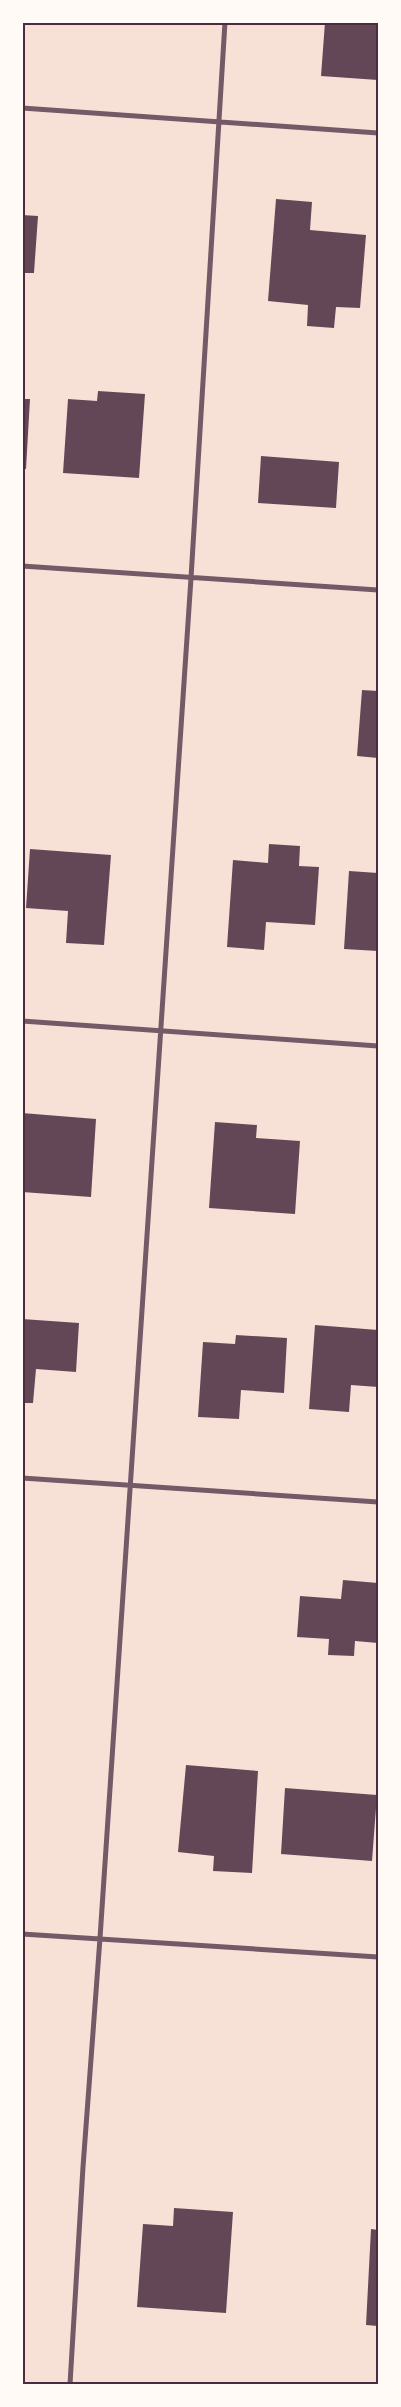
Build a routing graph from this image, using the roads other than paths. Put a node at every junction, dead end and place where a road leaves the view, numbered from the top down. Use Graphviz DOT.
graph roads {
  1 [pos="225,22"];
  2 [pos="22,108"];
  3 [pos="220,123"];
  4 [pos="378,133"];
  5 [pos="22,566"];
  6 [pos="191,578"];
  7 [pos="378,590"];
  8 [pos="22,1021"];
  9 [pos="160,1031"];
  10 [pos="378,1046"];
  11 [pos="22,1478"];
  12 [pos="130,1485"];
  13 [pos="378,1502"];
  14 [pos="22,1934"];
  15 [pos="100,1938"];
  16 [pos="378,1957"];
  17 [pos="70,2384"];
  1 -- 3 [label="street"];
  2 -- 3 [label="street"];
  3 -- 4 [label="street"];
  3 -- 6 [label="street"];
  5 -- 6 [label="street"];
  6 -- 7 [label="street"];
  6 -- 9 [label="street"];
  8 -- 9 [label="street"];
  9 -- 10 [label="street"];
  9 -- 12 [label="street"];
  11 -- 12 [label="street"];
  12 -- 13 [label="street"];
  12 -- 15 [label="street"];
  14 -- 15 [label="street"];
  15 -- 16 [label="street"];
  15 -- 17 [label="street"];
}
